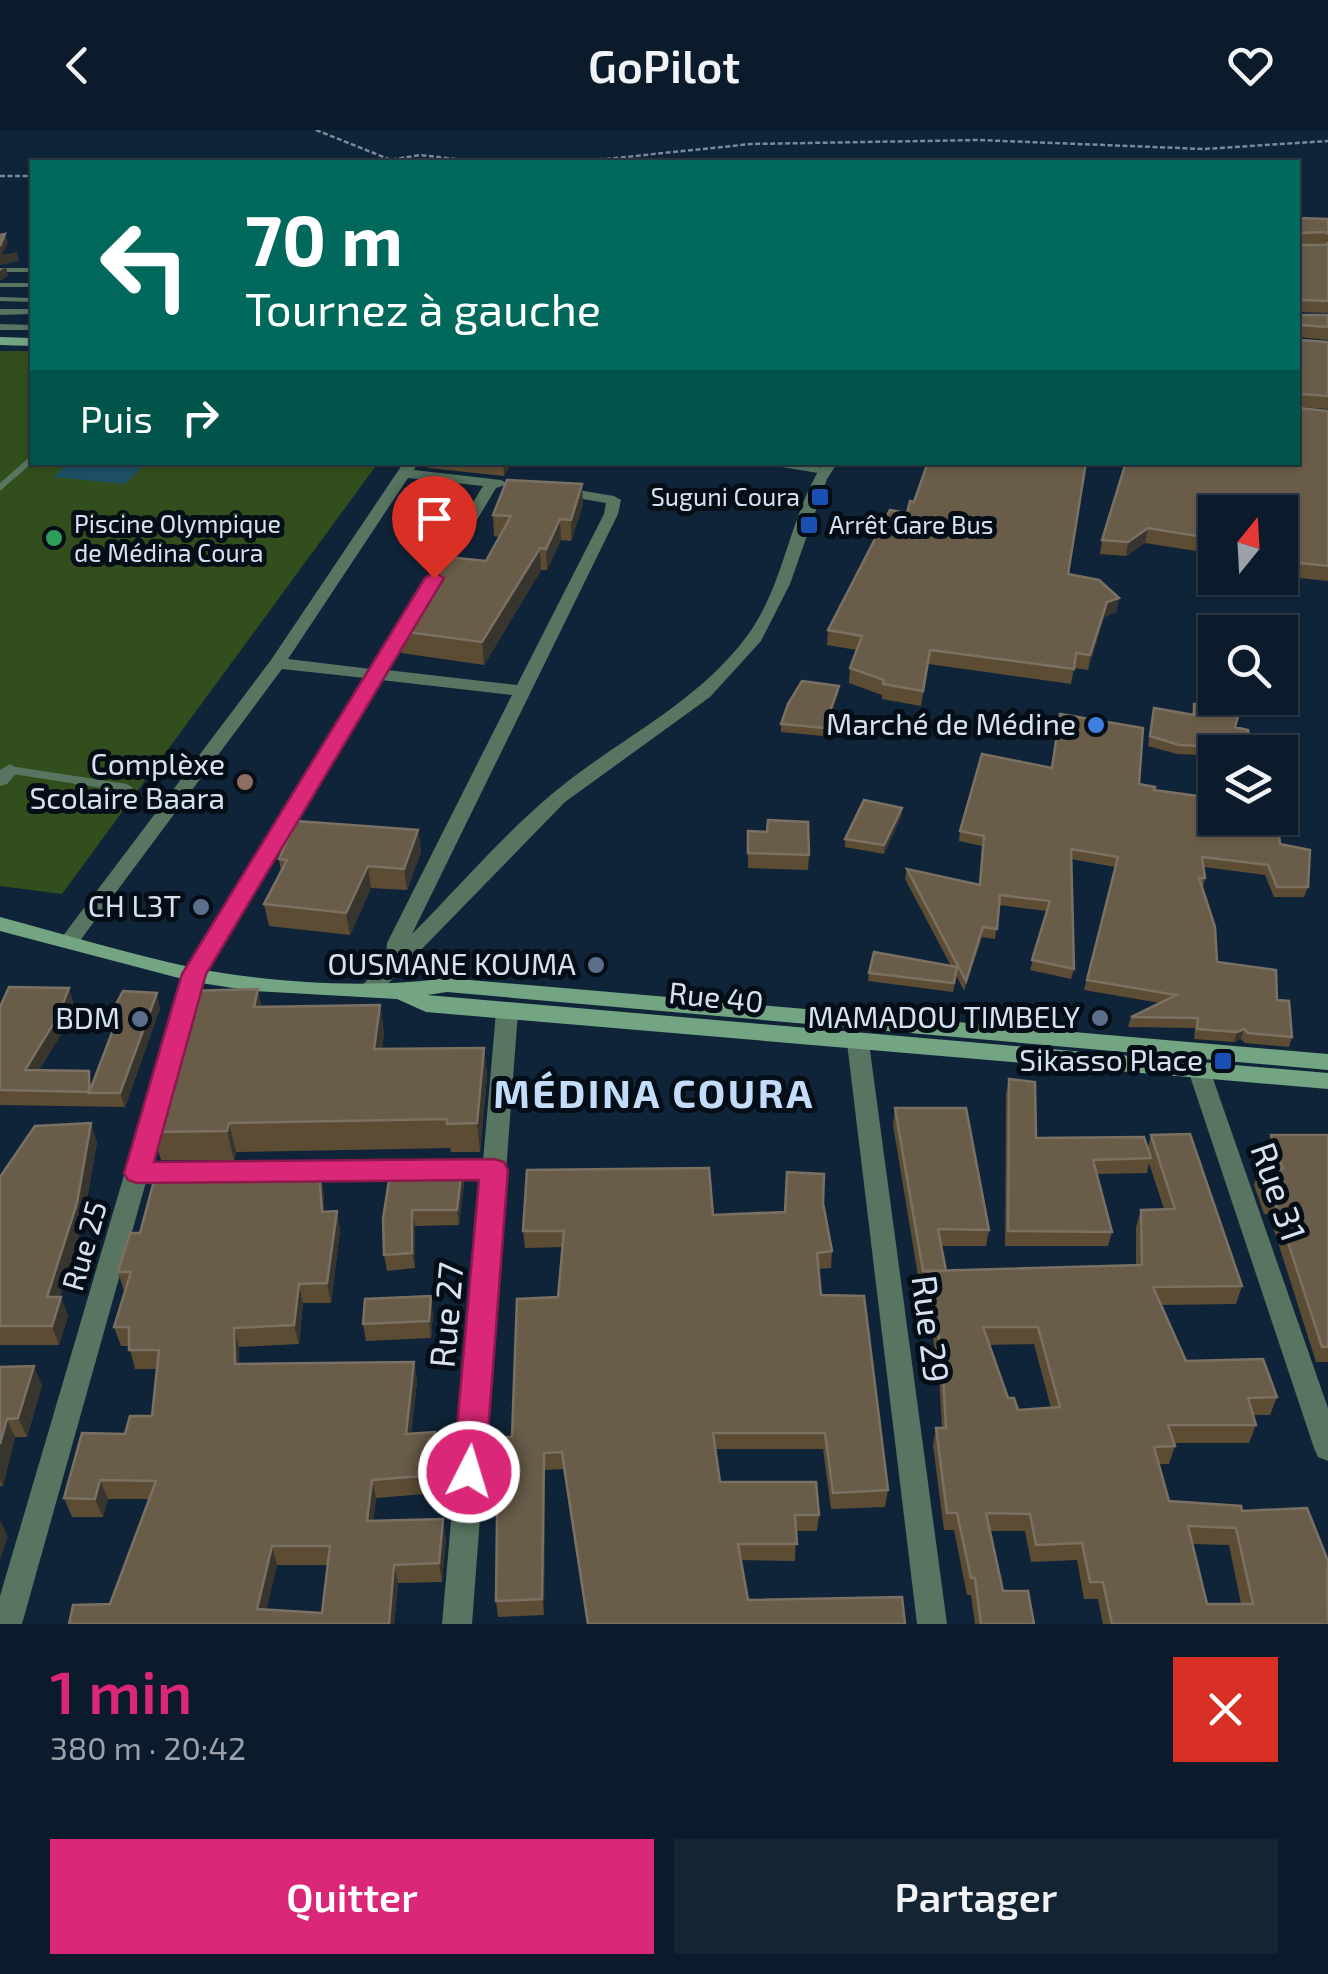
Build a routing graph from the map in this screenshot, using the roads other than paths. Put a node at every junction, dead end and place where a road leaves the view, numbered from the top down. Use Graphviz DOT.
graph roads {
  1 [pos="0,270"];
  2 [pos="30,270"];
  3 [pos="0,284"];
  4 [pos="30,285"];
  5 [pos="0,299"];
  6 [pos="30,300"];
  7 [pos="0,312"];
  8 [pos="30,312"];
  9 [pos="0,327"];
  10 [pos="30,328"];
  11 [pos="0,341"];
  12 [pos="30,342"];
  13 [pos="30,460"];
  14 [pos="799,465"];
  15 [pos="827,467"];
  16 [pos="408,468"];
  17 [pos="0,488"];
  18 [pos="544,489"];
  19 [pos="278,662"];
  20 [pos="377,672"];
  21 [pos="521,690"];
  22 [pos="4,773"];
  23 [pos="127,788"];
  24 [pos="0,924"];
  25 [pos="69,941"];
  26 [pos="397,961"];
  27 [pos="194,974"];
  28 [pos="367,992"];
  29 [pos="400,992"];
  30 [pos="507,1012"];
  31 [pos="858,1044"];
  32 [pos="1328,1062"];
  33 [pos="1200,1072"];
  34 [pos="1328,1081"];
  35 [pos="494,1170"];
  36 [pos="137,1173"];
  37 [pos="1328,1448"];
  38 [pos="8,1624"];
  39 [pos="456,1624"];
  40 [pos="932,1624"];
  1 -- 2 [label="lane"];
  3 -- 4 [label="lane"];
  5 -- 6 [label="lane"];
  7 -- 8 [label="lane"];
  9 -- 10 [label="lane"];
  11 -- 12 [label="main road"];
  13 -- 17 [label="lane"];
  14 -- 15 [label="lane"];
  15 -- 26 [label="street"];
  16 -- 19 [label="street"];
  16 -- 20 [label="street, Rue 25"];
  18 -- 21 [label="street"];
  19 -- 20 [label="street"];
  19 -- 25 [label="street"];
  20 -- 21 [label="street"];
  20 -- 27 [label="street, Rue 25"];
  21 -- 26 [label="street"];
  22 -- 23 [label="lane"];
  24 -- 25 [label="main road, Rue 40"];
  25 -- 27 [label="main road, Rue 40"];
  26 -- 28 [label="street"];
  27 -- 28 [label="main road, Rue 40"];
  27 -- 36 [label="street, Rue 25"];
  28 -- 29 [label="main road, Rue 40"];
  29 -- 30 [label="main road, Rue 40"];
  29 -- 32 [label="main road, Rue 40"];
  30 -- 31 [label="main road, Rue 40"];
  30 -- 35 [label="street, Rue 27"];
  31 -- 33 [label="main road, Rue 40"];
  31 -- 40 [label="street, Rue 29"];
  33 -- 34 [label="main road, Rue 40"];
  33 -- 37 [label="street, Rue 31"];
  35 -- 36 [label="street"];
  35 -- 39 [label="street, Rue 27"];
  36 -- 38 [label="street, Rue 25"];
}
